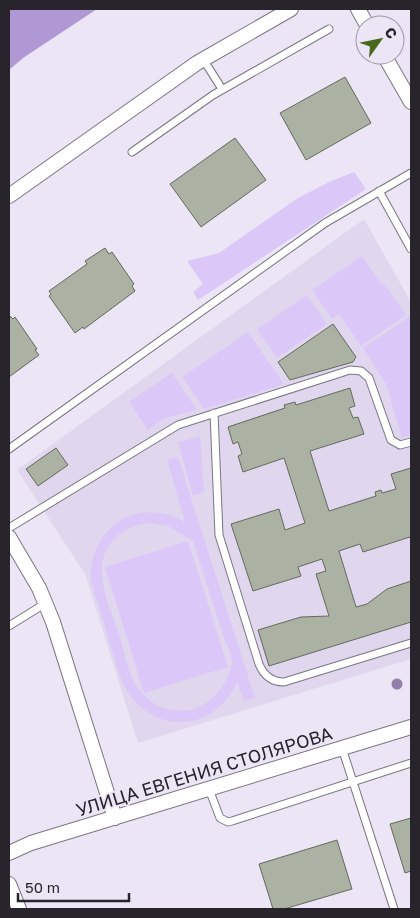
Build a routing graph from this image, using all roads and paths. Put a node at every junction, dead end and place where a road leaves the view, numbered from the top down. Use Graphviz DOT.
graph roads {
  1 [pos="291,9"];
  2 [pos="329,29"];
  3 [pos="203,59"];
  4 [pos="390,65"];
  5 [pos="222,89"];
  6 [pos="411,102"];
  7 [pos="132,152"];
  8 [pos="411,173"];
  9 [pos="379,192"];
  10 [pos="9,196"];
  11 [pos="411,249"];
  12 [pos="214,413"];
  13 [pos="411,442"];
  14 [pos="9,449"];
  15 [pos="9,528"];
  16 [pos="9,537"];
  17 [pos="46,603"];
  18 [pos="9,626"];
  19 [pos="411,643"];
  20 [pos="411,727"];
  21 [pos="342,748"];
  22 [pos="411,763"];
  23 [pos="353,782"];
  24 [pos="208,789"];
  25 [pos="115,818"];
  26 [pos="9,853"];
  27 [pos="9,884"];
  28 [pos="19,909"];
  29 [pos="394,909"];
  1 -- 3 [label="street"];
  2 -- 5 [label="lane"];
  3 -- 5 [label="lane"];
  3 -- 10 [label="street"];
  4 -- 6 [label="street"];
  5 -- 7 [label="lane"];
  8 -- 9 [label="lane"];
  9 -- 11 [label="lane"];
  9 -- 14 [label="lane"];
  12 -- 13 [label="lane"];
  12 -- 15 [label="lane"];
  12 -- 19 [label="lane"];
  16 -- 17 [label="street"];
  17 -- 18 [label="lane"];
  17 -- 25 [label="street"];
  20 -- 21 [label="street, УЛИЦА ЕВГЕНИЯ СТОЛЯРОВА"];
  21 -- 23 [label="lane"];
  21 -- 24 [label="street, УЛИЦА ЕВГЕНИЯ СТОЛЯРОВА"];
  22 -- 23 [label="lane"];
  23 -- 24 [label="lane"];
  23 -- 29 [label="lane"];
  24 -- 25 [label="street, УЛИЦА ЕВГЕНИЯ СТОЛЯРОВА"];
  25 -- 26 [label="street, УЛИЦА ЕВГЕНИЯ СТОЛЯРОВА"];
  27 -- 28 [label="street"];
}
